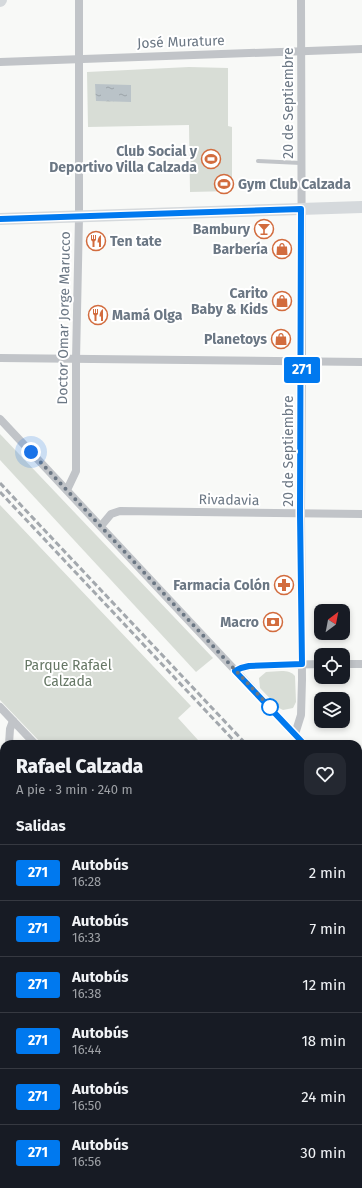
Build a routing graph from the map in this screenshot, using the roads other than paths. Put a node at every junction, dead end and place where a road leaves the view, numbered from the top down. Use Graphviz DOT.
graph roads {
  1 [pos="79,0"];
  2 [pos="301,0"];
  3 [pos="362,49"];
  4 [pos="301,51"];
  5 [pos="79,59"];
  6 [pos="0,62"];
  7 [pos="258,161"];
  8 [pos="301,163"];
  9 [pos="362,207"];
  10 [pos="301,209"];
  11 [pos="79,217"];
  12 [pos="0,219"];
  13 [pos="0,358"];
  14 [pos="76,360"];
  15 [pos="302,362"];
  16 [pos="362,362"];
  17 [pos="0,419"];
  18 [pos="67,490"];
  19 [pos="300,514"];
  20 [pos="362,514"];
  21 [pos="101,526"];
  22 [pos="302,664"];
  23 [pos="314,664"];
  24 [pos="350,664"];
  25 [pos="362,664"];
  26 [pos="235,671"];
  27 [pos="0,707"];
  28 [pos="13,721"];
  29 [pos="295,734"];
  30 [pos="9,740"];
  31 [pos="31,740"];
  32 [pos="300,740"];
  1 -- 5 [label="street, Doctor Omar Jorge Marucco"];
  2 -- 4 [label="street, 20 de Septiembre"];
  3 -- 4 [label="street, José Murature"];
  4 -- 5 [label="street, José Murature"];
  4 -- 8 [label="street, 20 de Septiembre"];
  5 -- 6 [label="street, José Murature"];
  5 -- 11 [label="street, Doctor Omar Jorge Marucco"];
  7 -- 8 [label="lane"];
  8 -- 10 [label="street, 20 de Septiembre"];
  9 -- 10 [label="main road"];
  10 -- 11 [label="main road"];
  10 -- 15 [label="street, 20 de Septiembre"];
  11 -- 12 [label="main road"];
  11 -- 14 [label="street, Doctor Omar Jorge Marucco"];
  13 -- 14 [label="street"];
  14 -- 15 [label="street"];
  14 -- 18 [label="street, Doctor Omar Jorge Marucco"];
  15 -- 16 [label="street"];
  15 -- 19 [label="street, 20 de Septiembre"];
  17 -- 18 [label="street"];
  18 -- 21 [label="street"];
  19 -- 20 [label="street, Rivadavia"];
  19 -- 21 [label="street, Rivadavia"];
  19 -- 22 [label="street, 20 de Septiembre"];
  21 -- 26 [label="street"];
  22 -- 23 [label="street"];
  22 -- 26 [label="street"];
  22 -- 29 [label="street, 20 de Septiembre"];
  24 -- 25 [label="street"];
  26 -- 29 [label="street"];
  27 -- 28 [label="street"];
  28 -- 30 [label="street"];
  28 -- 31 [label="street"];
  29 -- 32 [label="street"];
}
